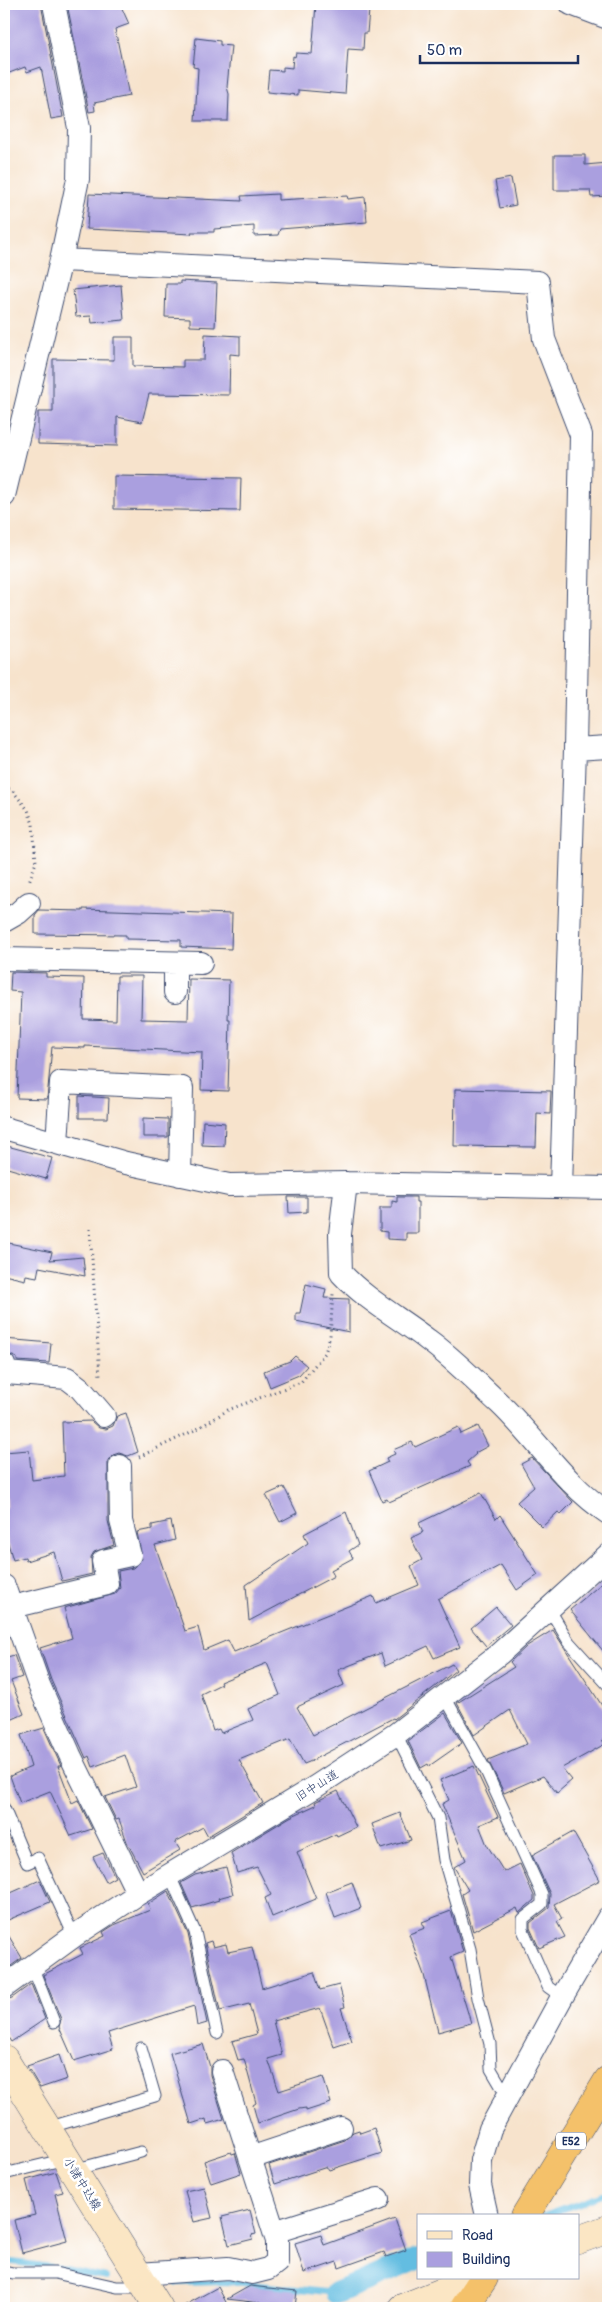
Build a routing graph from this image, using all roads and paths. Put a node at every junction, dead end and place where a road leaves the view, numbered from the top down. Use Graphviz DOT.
graph roads {
  1 [pos="54,4"];
  2 [pos="571,4"];
  3 [pos="608,18"];
  4 [pos="61,260"];
  5 [pos="4,496"];
  6 [pos="608,747"];
  7 [pos="575,749"];
  8 [pos="4,787"];
  9 [pos="29,894"];
  10 [pos="4,921"];
  11 [pos="4,959"];
  12 [pos="175,963"];
  13 [pos="201,963"];
  14 [pos="175,992"];
  15 [pos="4,1128"];
  16 [pos="57,1143"];
  17 [pos="180,1175"];
  18 [pos="346,1183"];
  19 [pos="561,1187"];
  20 [pos="608,1188"];
  21 [pos="90,1229"];
  22 [pos="340,1273"];
  23 [pos="4,1365"];
  24 [pos="100,1379"];
  25 [pos="104,1416"];
  26 [pos="120,1466"];
  27 [pos="608,1513"];
  28 [pos="608,1555"];
  29 [pos="4,1586"];
  30 [pos="8,1609"];
  31 [pos="550,1610"];
  32 [pos="608,1686"];
  33 [pos="445,1697"];
  34 [pos="396,1734"];
  35 [pos="4,1808"];
  36 [pos="170,1876"];
  37 [pos="138,1894"];
  38 [pos="608,1918"];
  39 [pos="74,1936"];
  40 [pos="32,1966"];
  41 [pos="4,1987"];
  42 [pos="562,1997"];
  43 [pos="54,2022"];
  44 [pos="217,2033"];
  45 [pos="142,2048"];
  46 [pos="4,2060"];
  47 [pos="222,2071"];
  48 [pos="608,2080"];
  49 [pos="511,2090"];
  50 [pos="47,2128"];
  51 [pos="341,2128"];
  52 [pos="141,2152"];
  53 [pos="250,2158"];
  54 [pos="70,2164"];
  55 [pos="4,2174"];
  56 [pos="378,2199"];
  57 [pos="530,2209"];
  58 [pos="487,2214"];
  59 [pos="608,2229"];
  60 [pos="274,2232"];
  61 [pos="580,2239"];
  62 [pos="4,2271"];
  63 [pos="473,2280"];
  64 [pos="483,2280"];
  65 [pos="148,2290"];
  66 [pos="402,2308"];
  67 [pos="464,2308"];
  1 -- 4 [label="street"];
  2 -- 3 [label="street"];
  4 -- 5 [label="street"];
  4 -- 7 [label="street"];
  6 -- 7 [label="street"];
  7 -- 19 [label="street"];
  8 -- 9 [label="path"];
  9 -- 10 [label="street"];
  11 -- 12 [label="street"];
  12 -- 13 [label="street"];
  12 -- 14 [label="street"];
  15 -- 16 [label="street"];
  16 -- 17 [label="street"];
  16 -- 17 [label="street"];
  17 -- 18 [label="street"];
  18 -- 19 [label="street"];
  18 -- 22 [label="street"];
  19 -- 20 [label="street"];
  21 -- 24 [label="path"];
  22 -- 26 [label="path"];
  22 -- 27 [label="street"];
  23 -- 25 [label="street"];
  26 -- 30 [label="street"];
  28 -- 31 [label="street, 旧中山道"];
  29 -- 30 [label="street"];
  30 -- 37 [label="street"];
  31 -- 32 [label="lane"];
  31 -- 33 [label="street, 旧中山道"];
  33 -- 34 [label="street, 旧中山道"];
  33 -- 42 [label="lane"];
  34 -- 36 [label="street, 旧中山道"];
  34 -- 49 [label="lane"];
  35 -- 39 [label="lane"];
  36 -- 37 [label="street, 旧中山道"];
  36 -- 44 [label="lane"];
  37 -- 39 [label="street, 旧中山道"];
  38 -- 42 [label="street"];
  39 -- 40 [label="street, 旧中山道"];
  40 -- 41 [label="street, 旧中山道"];
  40 -- 43 [label="lane"];
  42 -- 49 [label="street"];
  45 -- 50 [label="lane"];
  46 -- 50 [label="main road, 小諸中込線"];
  47 -- 53 [label="street"];
  48 -- 57 [label="highway, E52"];
  49 -- 58 [label="street"];
  50 -- 54 [label="main road, 小諸中込線"];
  51 -- 53 [label="street"];
  52 -- 54 [label="lane"];
  53 -- 60 [label="street"];
  54 -- 55 [label="lane"];
  54 -- 65 [label="main road, 小諸中込線"];
  56 -- 60 [label="street"];
  59 -- 61 [label="main road"];
  60 -- 65 [label="street"];
  62 -- 65 [label="lane"];
  63 -- 66 [label="main road"];
  64 -- 67 [label="highway"];
}
